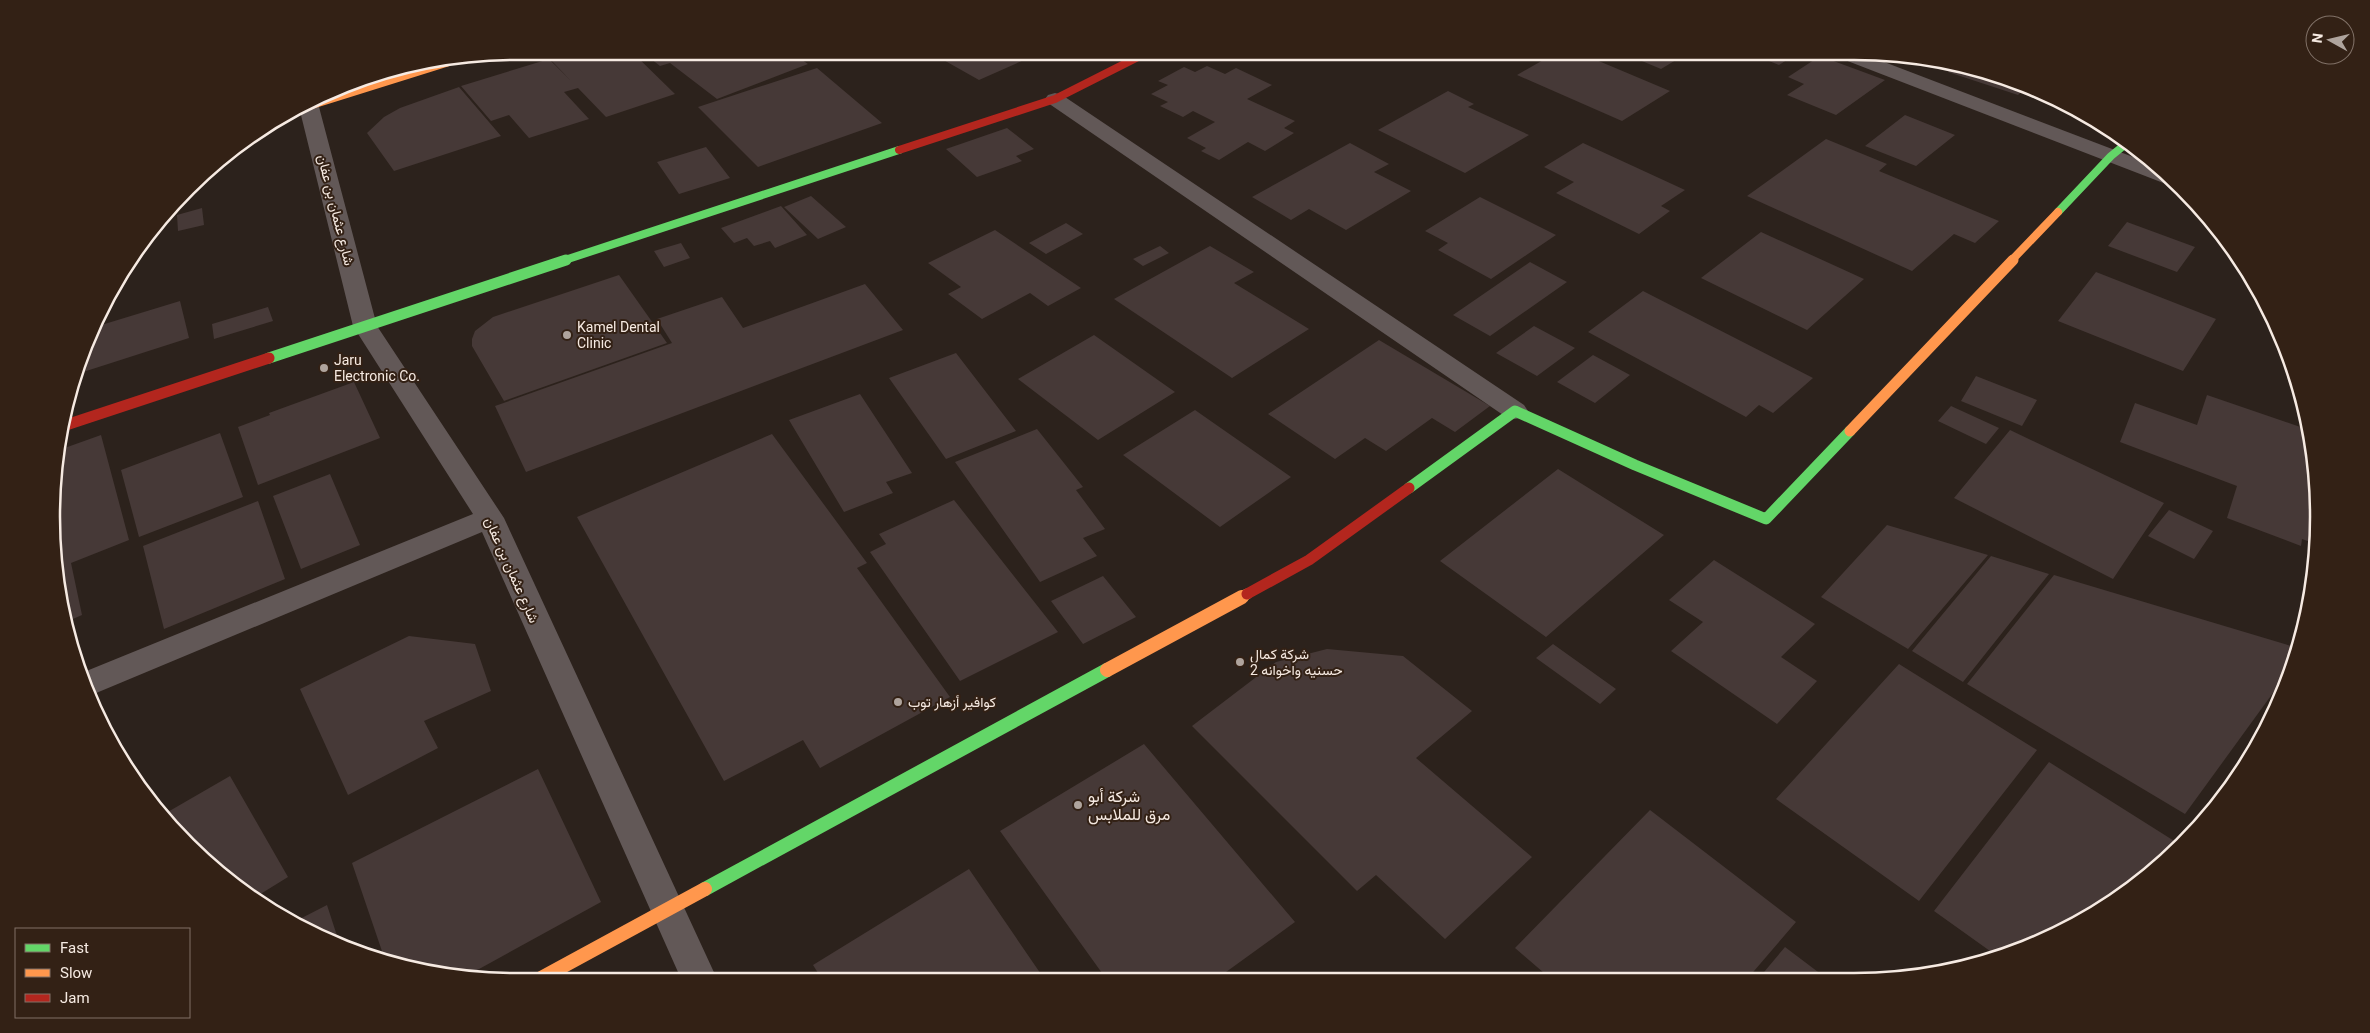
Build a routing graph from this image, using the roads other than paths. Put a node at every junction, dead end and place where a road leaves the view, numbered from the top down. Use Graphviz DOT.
graph roads {
  1 [pos="1132,60"];
  2 [pos="1863,60"];
  3 [pos="428,69"];
  4 [pos="1055,99"];
  5 [pos="331,100"];
  6 [pos="310,110"];
  7 [pos="2122,147"];
  8 [pos="2111,156"];
  9 [pos="2153,172"];
  10 [pos="366,326"];
  11 [pos="1515,411"];
  12 [pos="70,424"];
  13 [pos="490,518"];
  14 [pos="91,682"];
  15 [pos="666,908"];
  16 [pos="550,973"];
  17 [pos="696,973"];
  1 -- 4 [label="street"];
  2 -- 8 [label="street"];
  3 -- 5 [label="street"];
  4 -- 10 [label="street"];
  4 -- 11 [label="street"];
  6 -- 10 [label="street, شارع عثمان بن عفان"];
  7 -- 8 [label="street"];
  8 -- 9 [label="street"];
  8 -- 11 [label="street"];
  10 -- 12 [label="street"];
  10 -- 13 [label="street, شارع عثمان بن عفان"];
  11 -- 15 [label="street"];
  13 -- 14 [label="street"];
  13 -- 15 [label="street, شارع عثمان بن عفان"];
  15 -- 16 [label="street"];
  15 -- 17 [label="street, شارع عثمان بن عفان"];
}
